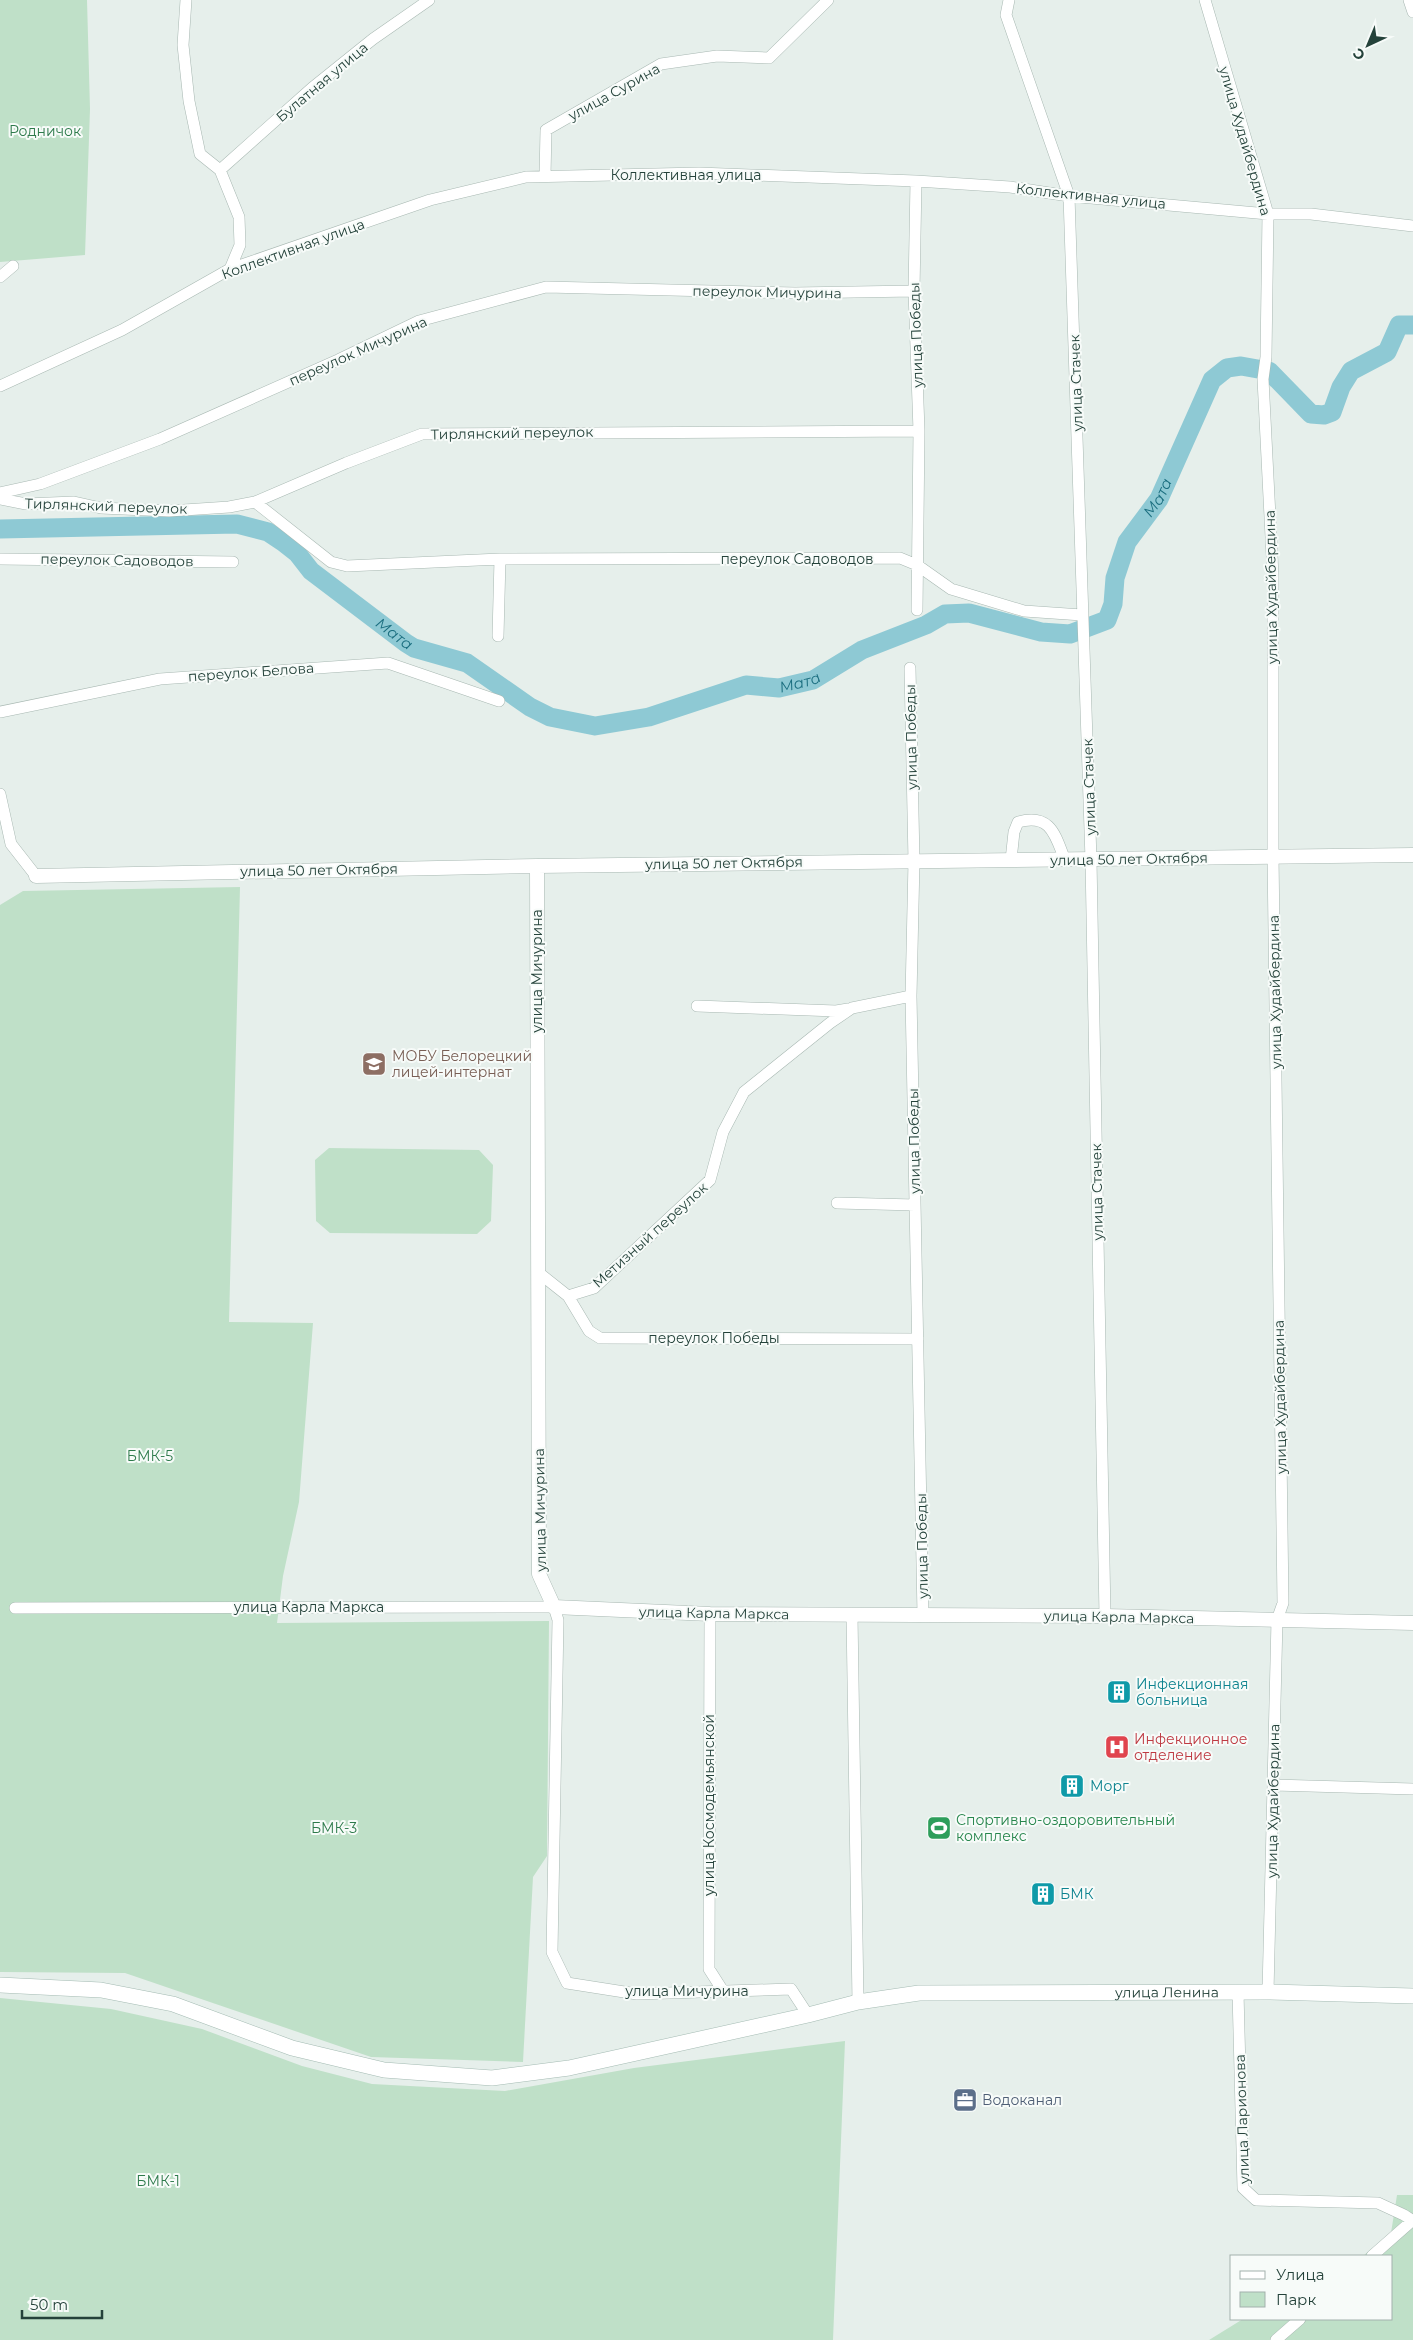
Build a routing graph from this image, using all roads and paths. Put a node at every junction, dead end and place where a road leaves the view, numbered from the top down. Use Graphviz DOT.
graph roads {
  1 [pos="186,0"];
  2 [pos="429,0"];
  3 [pos="828,0"];
  4 [pos="1009,0"];
  5 [pos="1205,0"];
  6 [pos="1409,0"];
  7 [pos="1413,12"];
  8 [pos="220,170"];
  9 [pos="544,176"];
  10 [pos="916,181"];
  11 [pos="1069,196"];
  12 [pos="1268,214"];
  13 [pos="1413,226"];
  14 [pos="14,266"];
  15 [pos="230,269"];
  16 [pos="0,277"];
  17 [pos="914,291"];
  18 [pos="0,386"];
  19 [pos="919,431"];
  20 [pos="0,493"];
  21 [pos="0,499"];
  22 [pos="256,502"];
  23 [pos="0,559"];
  24 [pos="500,559"];
  25 [pos="233,562"];
  26 [pos="917,565"];
  27 [pos="917,610"];
  28 [pos="1082,615"];
  29 [pos="498,636"];
  30 [pos="910,668"];
  31 [pos="499,701"];
  32 [pos="0,712"];
  33 [pos="0,794"];
  34 [pos="1413,855"];
  35 [pos="1273,856"];
  36 [pos="1011,860"];
  37 [pos="1065,860"];
  38 [pos="1091,860"];
  39 [pos="914,861"];
  40 [pos="536,866"];
  41 [pos="36,876"];
  42 [pos="911,996"];
  43 [pos="697,1006"];
  44 [pos="852,1008"];
  45 [pos="837,1203"];
  46 [pos="915,1205"];
  47 [pos="539,1273"];
  48 [pos="568,1296"];
  49 [pos="918,1339"];
  50 [pos="554,1607"];
  51 [pos="16,1608"];
  52 [pos="710,1614"];
  53 [pos="852,1615"];
  54 [pos="923,1615"];
  55 [pos="1105,1616"];
  56 [pos="1277,1620"];
  57 [pos="1413,1623"];
  58 [pos="1274,1785"];
  59 [pos="1413,1789"];
  60 [pos="0,1985"];
  61 [pos="723,1991"];
  62 [pos="1238,1992"];
  63 [pos="1268,1992"];
  64 [pos="1413,1996"];
  65 [pos="858,2002"];
  66 [pos="808,2015"];
  67 [pos="1412,2220"];
  68 [pos="1373,2255"];
  69 [pos="1299,2320"];
  70 [pos="1276,2340"];
  1 -- 8 [label="street"];
  2 -- 8 [label="street, Булатная улица"];
  3 -- 9 [label="street, улица Сурина"];
  4 -- 11 [label="street, улица Стачек"];
  5 -- 12 [label="street, улица Худайбердина"];
  6 -- 7 [label="street"];
  8 -- 15 [label="street"];
  9 -- 10 [label="street, Коллективная улица"];
  9 -- 15 [label="street, Коллективная улица"];
  10 -- 11 [label="street, Коллективная улица"];
  10 -- 17 [label="street, улица Победы"];
  11 -- 12 [label="street, Коллективная улица"];
  11 -- 28 [label="street, улица Стачек"];
  12 -- 13 [label="street, Коллективная улица"];
  12 -- 35 [label="street, улица Худайбердина"];
  14 -- 16 [label="street"];
  15 -- 18 [label="street, Коллективная улица"];
  17 -- 19 [label="street, улица Победы"];
  17 -- 20 [label="street, переулок Мичурина"];
  19 -- 22 [label="street, Тирлянский переулок"];
  19 -- 26 [label="street, улица Победы"];
  21 -- 22 [label="street, Тирлянский переулок"];
  22 -- 24 [label="street, переулок Садоводов"];
  23 -- 25 [label="street, переулок Садоводов"];
  24 -- 26 [label="street, переулок Садоводов"];
  24 -- 29 [label="street"];
  26 -- 27 [label="street, улица Победы"];
  26 -- 28 [label="street, переулок Садоводов"];
  28 -- 38 [label="street, улица Стачек"];
  30 -- 39 [label="street, улица Победы"];
  31 -- 32 [label="street, переулок Белова"];
  33 -- 41 [label="street"];
  34 -- 35 [label="street, улица 50 лет Октября"];
  35 -- 38 [label="street, улица 50 лет Октября"];
  35 -- 56 [label="street, улица Худайбердина"];
  36 -- 37 [label="street, улица 50 лет Октября"];
  36 -- 37 [label="street"];
  36 -- 39 [label="street, улица 50 лет Октября"];
  37 -- 38 [label="street, улица 50 лет Октября"];
  38 -- 55 [label="street, улица Стачек"];
  39 -- 40 [label="street, улица 50 лет Октября"];
  39 -- 42 [label="street, улица Победы"];
  40 -- 41 [label="street, улица 50 лет Октября"];
  40 -- 47 [label="street, улица Мичурина"];
  42 -- 44 [label="street, Метизный переулок"];
  42 -- 46 [label="street, улица Победы"];
  43 -- 44 [label="street"];
  44 -- 48 [label="street, Метизный переулок"];
  45 -- 46 [label="street"];
  46 -- 49 [label="street, улица Победы"];
  47 -- 48 [label="street, переулок Победы"];
  47 -- 50 [label="street, улица Мичурина"];
  48 -- 49 [label="street, переулок Победы"];
  49 -- 54 [label="street, улица Победы"];
  50 -- 51 [label="street, улица Карла Маркса"];
  50 -- 52 [label="street, улица Карла Маркса"];
  50 -- 61 [label="street, улица Мичурина"];
  52 -- 53 [label="street, улица Карла Маркса"];
  52 -- 61 [label="street, улица Космодемьянской"];
  53 -- 54 [label="street, улица Карла Маркса"];
  53 -- 65 [label="street"];
  54 -- 55 [label="street, улица Карла Маркса"];
  55 -- 56 [label="street, улица Карла Маркса"];
  56 -- 57 [label="street, улица Карла Маркса"];
  56 -- 58 [label="street, улица Худайбердина"];
  58 -- 59 [label="street"];
  58 -- 63 [label="street, улица Худайбердина"];
  60 -- 66 [label="main road, улица Ленина"];
  61 -- 66 [label="street, улица Мичурина"];
  62 -- 63 [label="main road, улица Ленина"];
  62 -- 65 [label="main road, улица Ленина"];
  62 -- 67 [label="street, улица Ларионова"];
  63 -- 64 [label="main road, улица Ленина"];
  65 -- 66 [label="main road, улица Ленина"];
  67 -- 68 [label="street"];
  69 -- 70 [label="street"];
}
